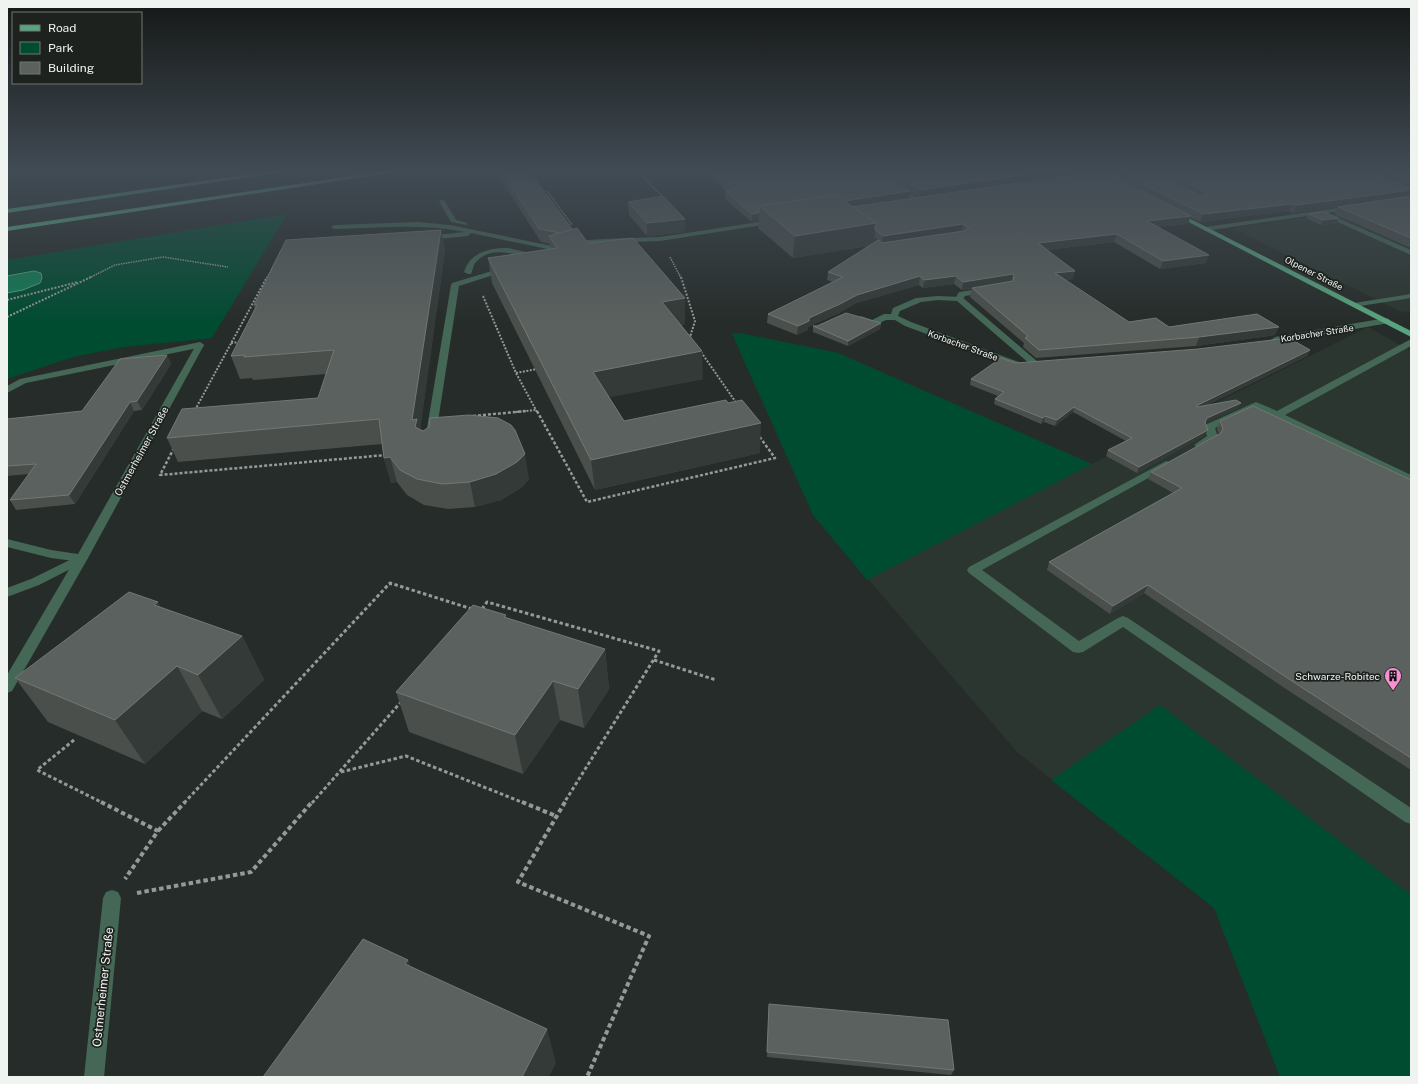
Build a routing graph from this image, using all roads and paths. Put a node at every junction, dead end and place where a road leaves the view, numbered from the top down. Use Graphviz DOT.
graph roads {
  1 [pos="51,223"];
  2 [pos="460,223"];
  3 [pos="571,223"];
  4 [pos="769,223"];
  5 [pos="1193,223"];
  6 [pos="1249,223"];
  7 [pos="1344,223"];
  8 [pos="334,227"];
  9 [pos="7,229"];
  10 [pos="1205,229"];
  11 [pos="475,232"];
  12 [pos="417,238"];
  13 [pos="660,239"];
  14 [pos="604,241"];
  15 [pos="283,247"];
  16 [pos="570,251"];
  17 [pos="1411,253"];
  18 [pos="550,257"];
  19 [pos="528,264"];
  20 [pos="228,267"];
  21 [pos="513,268"];
  22 [pos="468,272"];
  23 [pos="476,279"];
  24 [pos="82,281"];
  25 [pos="992,289"];
  26 [pos="1411,296"];
  27 [pos="959,299"];
  28 [pos="7,300"];
  29 [pos="1354,305"];
  30 [pos="852,316"];
  31 [pos="7,317"];
  32 [pos="894,317"];
  33 [pos="1386,321"];
  34 [pos="1411,334"];
  35 [pos="1266,341"];
  36 [pos="246,342"];
  37 [pos="1411,342"];
  38 [pos="231,343"];
  39 [pos="694,343"];
  40 [pos="699,350"];
  41 [pos="539,368"];
  42 [pos="516,373"];
  43 [pos="7,390"];
  44 [pos="740,407"];
  45 [pos="536,410"];
  46 [pos="194,412"];
  47 [pos="1277,415"];
  48 [pos="433,419"];
  49 [pos="758,433"];
  50 [pos="429,445"];
  51 [pos="175,447"];
  52 [pos="388,455"];
  53 [pos="1411,479"];
  54 [pos="7,543"];
  55 [pos="82,558"];
  56 [pos="7,593"];
  57 [pos="473,609"];
  58 [pos="481,611"];
  59 [pos="654,660"];
  60 [pos="716,680"];
  61 [pos="7,687"];
  62 [pos="403,700"];
  63 [pos="74,740"];
  64 [pos="340,772"];
  65 [pos="556,816"];
  66 [pos="1411,817"];
  67 [pos="158,831"];
  68 [pos="112,898"];
  69 [pos="94,1077"];
  70 [pos="587,1077"];
  1 -- 9 [label="highway"];
  2 -- 14 [label="street"];
  3 -- 14 [label="path"];
  4 -- 13 [label="street"];
  5 -- 10 [label="main road, Olpener Straße"];
  6 -- 10 [label="street"];
  7 -- 17 [label="street"];
  8 -- 11 [label="street"];
  10 -- 29 [label="main road, Olpener Straße"];
  11 -- 12 [label="street"];
  11 -- 16 [label="street"];
  13 -- 14 [label="street"];
  13 -- 39 [label="path"];
  14 -- 16 [label="street"];
  15 -- 38 [label="path"];
  16 -- 18 [label="street"];
  19 -- 22 [label="street"];
  20 -- 24 [label="path"];
  21 -- 23 [label="street"];
  23 -- 42 [label="path"];
  23 -- 48 [label="street"];
  24 -- 28 [label="path"];
  24 -- 31 [label="path"];
  25 -- 27 [label="street"];
  26 -- 29 [label="street"];
  27 -- 32 [label="street"];
  27 -- 32 [label="street, Korbacher Straße"];
  29 -- 33 [label="main road, Olpener Straße"];
  30 -- 32 [label="street"];
  33 -- 34 [label="main road, Olpener Straße"];
  33 -- 35 [label="street, Korbacher Straße"];
  36 -- 38 [label="path"];
  37 -- 47 [label="street"];
  38 -- 46 [label="path"];
  40 -- 44 [label="path"];
  41 -- 42 [label="path"];
  42 -- 45 [label="path"];
  43 -- 55 [label="street, Ostmerheimer Straße"];
  45 -- 48 [label="path"];
  45 -- 49 [label="path"];
  47 -- 53 [label="street"];
  47 -- 66 [label="street"];
  48 -- 50 [label="street"];
  51 -- 52 [label="path"];
  54 -- 55 [label="street"];
  55 -- 56 [label="street"];
  55 -- 61 [label="street, Ostmerheimer Straße"];
  57 -- 67 [label="path"];
  58 -- 59 [label="path"];
  59 -- 60 [label="path"];
  59 -- 65 [label="path"];
  62 -- 64 [label="path"];
  63 -- 67 [label="path"];
  64 -- 65 [label="path"];
  64 -- 68 [label="path"];
  65 -- 70 [label="path"];
  67 -- 68 [label="path"];
  68 -- 69 [label="street, Ostmerheimer Straße"];
}
